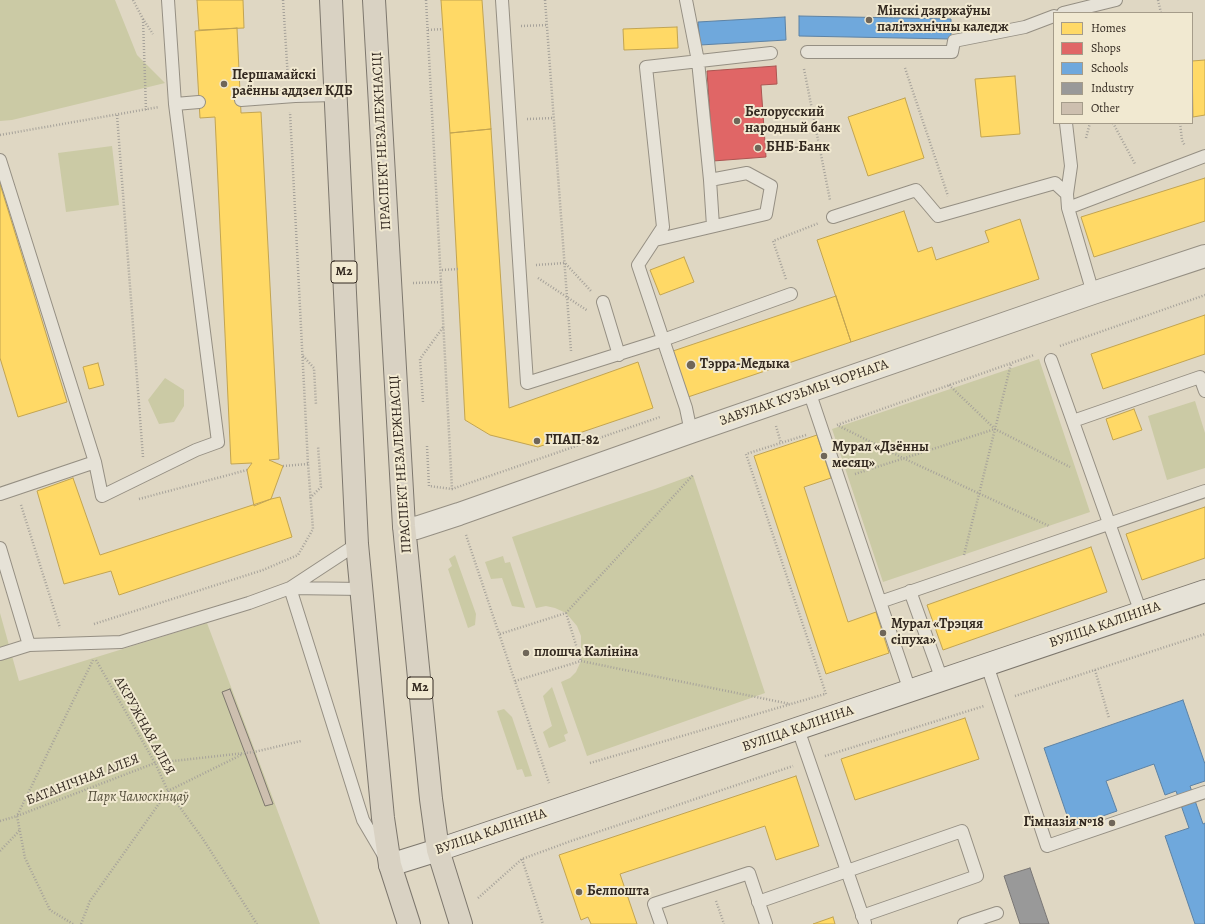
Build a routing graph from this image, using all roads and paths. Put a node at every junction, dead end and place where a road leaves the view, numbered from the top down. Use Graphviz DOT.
graph roads {
  1 [pos="168,0"];
  2 [pos="283,0"];
  3 [pos="332,0"];
  4 [pos="374,0"];
  5 [pos="426,0"];
  6 [pos="502,0"];
  7 [pos="545,0"];
  8 [pos="686,0"];
  9 [pos="1116,0"];
  10 [pos="1158,0"];
  11 [pos="1067,12"];
  12 [pos="1161,12"];
  13 [pos="1053,16"];
  14 [pos="142,19"];
  15 [pos="428,30"];
  16 [pos="443,30"];
  17 [pos="771,52"];
  18 [pos="807,52"];
  19 [pos="698,61"];
  20 [pos="803,65"];
  21 [pos="905,67"];
  22 [pos="335,95"];
  23 [pos="289,96"];
  24 [pos="241,100"];
  25 [pos="200,102"];
  26 [pos="175,104"];
  27 [pos="146,110"];
  28 [pos="117,115"];
  29 [pos="554,118"];
  30 [pos="510,120"];
  31 [pos="1066,124"];
  32 [pos="1114,124"];
  33 [pos="1180,124"];
  34 [pos="0,134"];
  35 [pos="1205,156"];
  36 [pos="0,160"];
  37 [pos="1191,162"];
  38 [pos="710,180"];
  39 [pos="1143,180"];
  40 [pos="1067,194"];
  41 [pos="1068,208"];
  42 [pos="954,211"];
  43 [pos="833,217"];
  44 [pos="713,226"];
  45 [pos="654,240"];
  46 [pos="1205,256"];
  47 [pos="565,263"];
  48 [pos="520,266"];
  49 [pos="458,269"];
  50 [pos="442,270"];
  51 [pos="442,282"];
  52 [pos="417,283"];
  53 [pos="1093,293"];
  54 [pos="791,294"];
  55 [pos="1205,295"];
  56 [pos="567,297"];
  57 [pos="602,302"];
  58 [pos="610,325"];
  59 [pos="444,326"];
  60 [pos="663,340"];
  61 [pos="1056,348"];
  62 [pos="1041,353"];
  63 [pos="619,355"];
  64 [pos="303,356"];
  65 [pos="1051,360"];
  66 [pos="1011,363"];
  67 [pos="573,369"];
  68 [pos="949,385"];
  69 [pos="809,391"];
  70 [pos="1205,392"];
  71 [pos="423,402"];
  72 [pos="316,405"];
  73 [pos="1073,421"];
  74 [pos="995,429"];
  75 [pos="822,430"];
  76 [pos="691,432"];
  77 [pos="318,446"];
  78 [pos="427,446"];
  79 [pos="905,459"];
  80 [pos="94,462"];
  81 [pos="308,464"];
  82 [pos="283,466"];
  83 [pos="247,470"];
  84 [pos="693,475"];
  85 [pos="144,476"];
  86 [pos="838,479"];
  87 [pos="1093,479"];
  88 [pos="1205,491"];
  89 [pos="979,493"];
  90 [pos="0,494"];
  91 [pos="310,498"];
  92 [pos="135,500"];
  93 [pos="20,503"];
  94 [pos="1110,524"];
  95 [pos="404,526"];
  96 [pos="465,531"];
  97 [pos="1072,536"];
  98 [pos="358,544"];
  99 [pos="0,548"];
  100 [pos="959,575"];
  101 [pos="290,588"];
  102 [pos="362,590"];
  103 [pos="910,591"];
  104 [pos="1205,591"];
  105 [pos="880,602"];
  106 [pos="566,613"];
  107 [pos="1141,613"];
  108 [pos="92,625"];
  109 [pos="62,634"];
  110 [pos="500,634"];
  111 [pos="1205,634"];
  112 [pos="29,645"];
  113 [pos="0,654"];
  114 [pos="581,660"];
  115 [pos="987,665"];
  116 [pos="1095,670"];
  117 [pos="942,680"];
  118 [pos="515,681"];
  119 [pos="910,691"];
  120 [pos="826,694"];
  121 [pos="998,701"];
  122 [pos="791,704"];
  123 [pos="1109,718"];
  124 [pos="798,729"];
  125 [pos="301,741"];
  126 [pos="245,753"];
  127 [pos="810,761"];
  128 [pos="155,763"];
  129 [pos="549,783"];
  130 [pos="168,791"];
  131 [pos="1205,792"];
  132 [pos="17,816"];
  133 [pos="0,821"];
  134 [pos="20,830"];
  135 [pos="438,850"];
  136 [pos="0,851"];
  137 [pos="522,859"];
  138 [pos="390,865"];
  139 [pos="847,871"];
  140 [pos="710,885"];
  141 [pos="478,898"];
  142 [pos="758,902"];
  143 [pos="997,913"];
  144 [pos="864,920"];
  145 [pos="72,924"];
  146 [pos="81,924"];
  147 [pos="257,924"];
  148 [pos="409,924"];
  149 [pos="461,924"];
  150 [pos="543,924"];
  151 [pos="661,924"];
  152 [pos="724,924"];
  153 [pos="766,924"];
  154 [pos="964,924"];
  1 -- 26 [label="lane"];
  2 -- 23 [label="path"];
  3 -- 22 [label="main road, М2"];
  4 -- 95 [label="main road, ПРАСПЕКТ НЕЗАЛЕЖНАСЦІ / М2"];
  5 -- 15 [label="path"];
  6 -- 30 [label="lane"];
  7 -- 29 [label="path"];
  8 -- 19 [label="lane"];
  9 -- 11 [label="lane"];
  10 -- 12 [label="path"];
  13 -- 18 [label="lane"];
  14 -- 27 [label="path"];
  15 -- 16 [label="path"];
  15 -- 50 [label="path"];
  17 -- 19 [label="lane"];
  19 -- 38 [label="lane"];
  19 -- 45 [label="lane"];
  20 -- 43 [label="path"];
  21 -- 42 [label="path"];
  22 -- 23 [label="lane"];
  22 -- 98 [label="main road, М2"];
  23 -- 24 [label="lane"];
  23 -- 64 [label="path"];
  25 -- 26 [label="lane"];
  26 -- 27 [label="path"];
  26 -- 85 [label="lane"];
  27 -- 28 [label="path"];
  28 -- 34 [label="path"];
  28 -- 85 [label="path"];
  29 -- 30 [label="path"];
  29 -- 47 [label="path"];
  30 -- 48 [label="lane"];
  31 -- 40 [label="lane"];
  32 -- 39 [label="path"];
  33 -- 37 [label="path"];
  35 -- 37 [label="lane"];
  36 -- 80 [label="lane"];
  37 -- 39 [label="lane"];
  38 -- 44 [label="lane"];
  38 -- 44 [label="lane"];
  39 -- 41 [label="lane"];
  40 -- 41 [label="lane"];
  40 -- 42 [label="lane"];
  41 -- 53 [label="lane"];
  42 -- 43 [label="lane"];
  43 -- 54 [label="path"];
  44 -- 45 [label="lane"];
  45 -- 60 [label="lane"];
  46 -- 53 [label="main road, ЗАВУЛАК КУЗЬМЫ ЧОРНАГА"];
  47 -- 48 [label="path"];
  47 -- 56 [label="path"];
  47 -- 57 [label="path"];
  48 -- 56 [label="path"];
  48 -- 67 [label="lane"];
  49 -- 50 [label="path"];
  50 -- 51 [label="path"];
  51 -- 52 [label="path"];
  51 -- 59 [label="path"];
  53 -- 69 [label="main road, ЗАВУЛАК КУЗЬМЫ ЧОРНАГА"];
  54 -- 60 [label="lane"];
  55 -- 61 [label="path"];
  56 -- 58 [label="path"];
  56 -- 67 [label="path"];
  57 -- 58 [label="lane"];
  58 -- 63 [label="lane"];
  59 -- 71 [label="path"];
  59 -- 78 [label="path"];
  60 -- 63 [label="lane"];
  60 -- 76 [label="lane"];
  62 -- 66 [label="path"];
  63 -- 67 [label="lane"];
  64 -- 72 [label="path"];
  64 -- 81 [label="path"];
  65 -- 73 [label="lane"];
  66 -- 68 [label="path"];
  66 -- 74 [label="path"];
  68 -- 74 [label="path"];
  68 -- 79 [label="path"];
  69 -- 75 [label="lane"];
  69 -- 76 [label="main road, ЗАВУЛАК КУЗЬМЫ ЧОРНАГА"];
  70 -- 73 [label="lane"];
  73 -- 87 [label="lane"];
  74 -- 79 [label="path"];
  74 -- 87 [label="path"];
  74 -- 89 [label="path"];
  75 -- 86 [label="lane"];
  75 -- 120 [label="path"];
  76 -- 95 [label="main road, ЗАВУЛАК КУЗЬМЫ ЧОРНАГА"];
  77 -- 91 [label="path"];
  79 -- 86 [label="path"];
  79 -- 89 [label="path"];
  80 -- 85 [label="lane"];
  80 -- 90 [label="lane"];
  81 -- 82 [label="path"];
  81 -- 91 [label="path"];
  83 -- 92 [label="path"];
  84 -- 106 [label="path"];
  86 -- 105 [label="lane"];
  87 -- 94 [label="lane"];
  88 -- 94 [label="lane"];
  89 -- 97 [label="path"];
  89 -- 100 [label="path"];
  91 -- 108 [label="path"];
  93 -- 109 [label="path"];
  94 -- 97 [label="lane"];
  94 -- 107 [label="lane"];
  95 -- 135 [label="main road, ПРАСПЕКТ НЕЗАЛЕЖНАСЦІ / М2"];
  96 -- 110 [label="path"];
  97 -- 100 [label="lane"];
  98 -- 101 [label="lane"];
  98 -- 102 [label="main road, М2"];
  99 -- 112 [label="lane"];
  100 -- 103 [label="lane"];
  101 -- 102 [label="lane"];
  101 -- 112 [label="lane"];
  101 -- 138 [label="lane"];
  102 -- 138 [label="main road, М2"];
  103 -- 105 [label="lane"];
  103 -- 117 [label="lane"];
  104 -- 107 [label="main road, ВУЛІЦА КАЛІНІНА"];
  105 -- 119 [label="lane"];
  106 -- 110 [label="path"];
  106 -- 114 [label="path"];
  107 -- 115 [label="main road, ВУЛІЦА КАЛІНІНА"];
  110 -- 118 [label="path"];
  111 -- 116 [label="path"];
  112 -- 113 [label="lane"];
  114 -- 118 [label="path"];
  114 -- 122 [label="path"];
  115 -- 117 [label="main road, ВУЛІЦА КАЛІНІНА"];
  115 -- 121 [label="lane"];
  116 -- 121 [label="path"];
  116 -- 123 [label="path"];
  117 -- 119 [label="main road, ВУЛІЦА КАЛІНІНА"];
  118 -- 129 [label="path"];
  119 -- 124 [label="main road, ВУЛІЦА КАЛІНІНА"];
  121 -- 127 [label="path"];
  121 -- 131 [label="lane"];
  124 -- 127 [label="lane"];
  124 -- 135 [label="main road, ВУЛІЦА КАЛІНІНА"];
  125 -- 126 [label="path"];
  126 -- 128 [label="path, БАТАНІЧНАЯ АЛЕЯ"];
  126 -- 130 [label="path"];
  127 -- 137 [label="path"];
  127 -- 139 [label="lane"];
  128 -- 130 [label="path, АКРУЖНАЯ АЛЕЯ"];
  128 -- 132 [label="path, БАТАНІЧНАЯ АЛЕЯ"];
  128 -- 132 [label="path, АКРУЖНАЯ АЛЕЯ"];
  130 -- 146 [label="path"];
  130 -- 147 [label="path, АКРУЖНАЯ АЛЕЯ"];
  132 -- 133 [label="path, БАТАНІЧНАЯ АЛЕЯ"];
  132 -- 134 [label="path"];
  134 -- 136 [label="path"];
  134 -- 145 [label="path"];
  135 -- 138 [label="main road, ВУЛІЦА КАЛІНІНА"];
  135 -- 149 [label="main road, ПРАСПЕКТ НЕЗАЛЕЖНАСЦІ / М2"];
  137 -- 141 [label="path"];
  137 -- 150 [label="path"];
  138 -- 148 [label="main road, М2"];
  139 -- 142 [label="lane"];
  139 -- 144 [label="lane"];
  139 -- 144 [label="lane"];
  140 -- 142 [label="lane"];
  140 -- 151 [label="lane"];
  140 -- 152 [label="path"];
  142 -- 153 [label="lane"];
  143 -- 154 [label="lane"];
}
